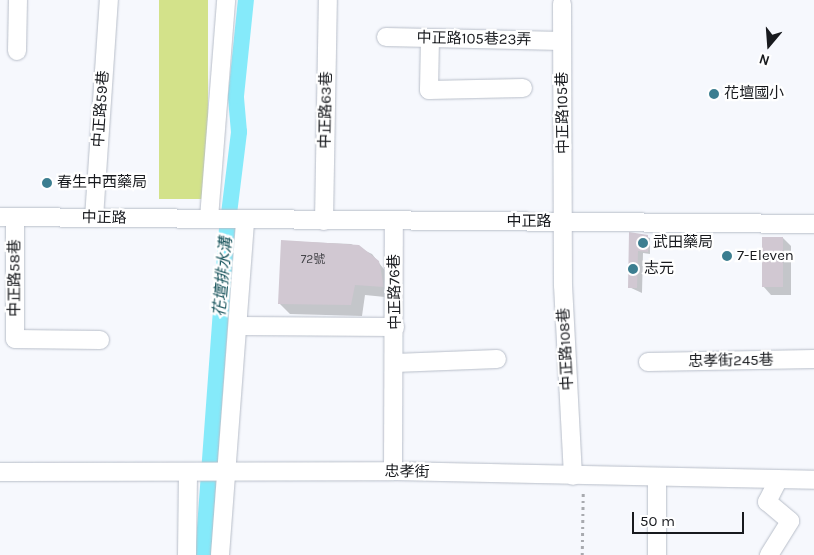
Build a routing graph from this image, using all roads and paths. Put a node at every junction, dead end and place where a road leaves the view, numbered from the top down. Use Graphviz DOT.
graph roads {
  1 [pos="18,0"];
  2 [pos="109,0"];
  3 [pos="226,0"];
  4 [pos="328,0"];
  5 [pos="562,4"];
  6 [pos="386,37"];
  7 [pos="430,38"];
  8 [pos="562,41"];
  9 [pos="18,51"];
  10 [pos="523,88"];
  11 [pos="8,217"];
  12 [pos="94,218"];
  13 [pos="209,218"];
  14 [pos="245,219"];
  15 [pos="324,221"];
  16 [pos="394,222"];
  17 [pos="564,222"];
  18 [pos="814,224"];
  19 [pos="238,326"];
  20 [pos="395,328"];
  21 [pos="100,340"];
  22 [pos="497,359"];
  23 [pos="814,359"];
  24 [pos="648,362"];
  25 [pos="395,363"];
  26 [pos="393,471"];
  27 [pos="0,472"];
  28 [pos="191,473"];
  29 [pos="221,473"];
  30 [pos="578,476"];
  31 [pos="657,478"];
  32 [pos="778,480"];
  33 [pos="814,480"];
  34 [pos="187,555"];
  35 [pos="220,555"];
  36 [pos="582,555"];
  37 [pos="657,555"];
  38 [pos="769,555"];
  1 -- 9 [label="street"];
  2 -- 12 [label="street, 中正路59巷"];
  3 -- 13 [label="street"];
  4 -- 15 [label="street, 中正路63巷"];
  5 -- 8 [label="street, 中正路105巷"];
  6 -- 7 [label="street, 中正路105巷23弄"];
  7 -- 8 [label="street, 中正路105巷23弄"];
  7 -- 10 [label="street"];
  8 -- 17 [label="street, 中正路105巷"];
  11 -- 12 [label="street, 中正路"];
  11 -- 21 [label="street, 中正路58巷"];
  12 -- 13 [label="street, 中正路"];
  13 -- 14 [label="street, 中正路"];
  14 -- 15 [label="street, 中正路"];
  14 -- 19 [label="street"];
  15 -- 16 [label="street, 中正路"];
  16 -- 17 [label="street, 中正路"];
  16 -- 20 [label="street, 中正路76巷"];
  17 -- 18 [label="street, 中正路"];
  17 -- 30 [label="street, 中正路108巷"];
  19 -- 20 [label="street"];
  19 -- 29 [label="street"];
  20 -- 25 [label="street, 中正路76巷"];
  22 -- 25 [label="street"];
  23 -- 24 [label="street, 忠孝街245巷"];
  25 -- 26 [label="street, 中正路76巷"];
  26 -- 29 [label="street, 忠孝街"];
  26 -- 30 [label="street, 忠孝街"];
  27 -- 28 [label="street, 忠孝街"];
  28 -- 29 [label="street, 忠孝街"];
  28 -- 34 [label="street"];
  29 -- 35 [label="street"];
  30 -- 31 [label="street, 忠孝街"];
  30 -- 36 [label="path"];
  31 -- 32 [label="street, 忠孝街"];
  31 -- 37 [label="street"];
  32 -- 33 [label="street, 忠孝街"];
  32 -- 38 [label="street"];
}
